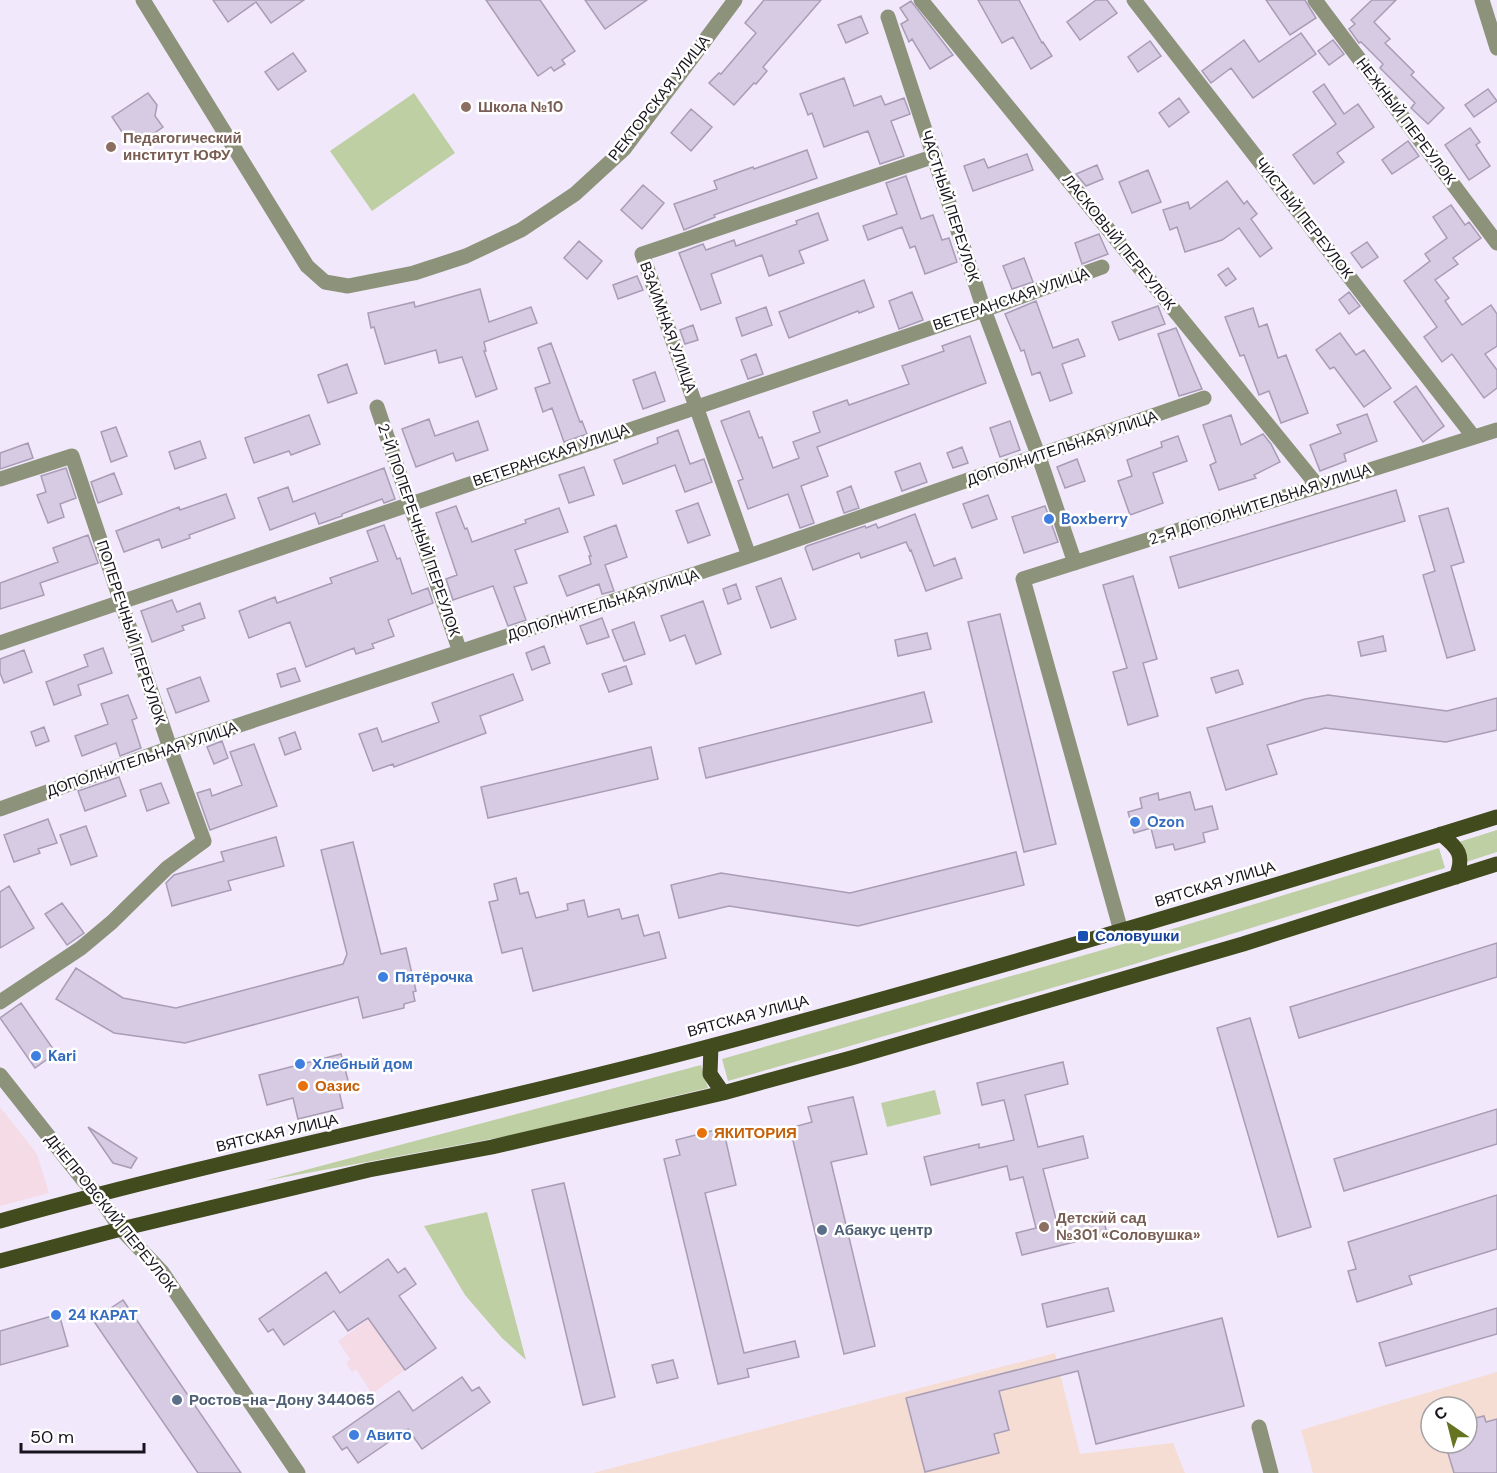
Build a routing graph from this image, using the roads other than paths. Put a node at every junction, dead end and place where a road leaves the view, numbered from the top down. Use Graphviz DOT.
graph roads {
  1 [pos="143,0"];
  2 [pos="735,0"];
  3 [pos="921,0"];
  4 [pos="1134,0"];
  5 [pos="1315,0"];
  6 [pos="1482,0"];
  7 [pos="888,17"];
  8 [pos="1497,48"];
  9 [pos="935,156"];
  10 [pos="1497,243"];
  11 [pos="1102,267"];
  12 [pos="984,310"];
  13 [pos="1204,398"];
  14 [pos="696,405"];
  15 [pos="377,407"];
  16 [pos="1497,430"];
  17 [pos="1473,436"];
  18 [pos="1039,457"];
  19 [pos="0,479"];
  20 [pos="1317,485"];
  21 [pos="410,504"];
  22 [pos="749,556"];
  23 [pos="1075,563"];
  24 [pos="121,602"];
  25 [pos="0,643"];
  26 [pos="460,652"];
  27 [pos="170,748"];
  28 [pos="0,809"];
  29 [pos="1497,817"];
  30 [pos="1441,834"];
  31 [pos="1497,864"];
  32 [pos="1456,877"];
  33 [pos="1121,931"];
  34 [pos="0,1002"];
  35 [pos="711,1046"];
  36 [pos="0,1075"];
  37 [pos="723,1093"];
  38 [pos="97,1194"];
  39 [pos="0,1221"];
  40 [pos="121,1228"];
  41 [pos="0,1261"];
  42 [pos="1259,1427"];
  43 [pos="298,1473"];
  44 [pos="1271,1473"];
  1 -- 2 [label="street, РЕКТОРСКАЯ УЛИЦА"];
  3 -- 20 [label="street, ЛАСКОВЫЙ ПЕРЕУЛОК"];
  4 -- 17 [label="street, ЧИСТЫЙ ПЕРЕУЛОК"];
  5 -- 10 [label="street, НЕЖНЫЙ ПЕРЕУЛОК"];
  6 -- 8 [label="street"];
  7 -- 9 [label="street, ЧАСТНЫЙ ПЕРЕУЛОК"];
  9 -- 12 [label="street, ЧАСТНЫЙ ПЕРЕУЛОК"];
  9 -- 14 [label="street, ВЗАИМНАЯ УЛИЦА"];
  11 -- 12 [label="street, ВЕТЕРАНСКАЯ УЛИЦА"];
  12 -- 14 [label="street, ВЕТЕРАНСКАЯ УЛИЦА"];
  12 -- 18 [label="street, ЧАСТНЫЙ ПЕРЕУЛОК"];
  13 -- 18 [label="street, ДОПОЛНИТЕЛЬНАЯ УЛИЦА"];
  14 -- 21 [label="street, ВЕТЕРАНСКАЯ УЛИЦА"];
  14 -- 22 [label="street, ВЗАИМНАЯ УЛИЦА"];
  15 -- 21 [label="street, 2-Й ПОПЕРЕЧНЫЙ ПЕРЕУЛОК"];
  16 -- 17 [label="street, 2-Я ДОПОЛНИТЕЛЬНАЯ УЛИЦА"];
  17 -- 20 [label="street, 2-Я ДОПОЛНИТЕЛЬНАЯ УЛИЦА"];
  18 -- 22 [label="street, ДОПОЛНИТЕЛЬНАЯ УЛИЦА"];
  18 -- 23 [label="street, ЧАСТНЫЙ ПЕРЕУЛОК"];
  19 -- 24 [label="street, ПОПЕРЕЧНЫЙ ПЕРЕУЛОК"];
  20 -- 23 [label="street, 2-Я ДОПОЛНИТЕЛЬНАЯ УЛИЦА"];
  21 -- 24 [label="street, ВЕТЕРАНСКАЯ УЛИЦА"];
  21 -- 26 [label="street, 2-Й ПОПЕРЕЧНЫЙ ПЕРЕУЛОК"];
  22 -- 26 [label="street, ДОПОЛНИТЕЛЬНАЯ УЛИЦА"];
  23 -- 33 [label="street, 2-Я ДОПОЛНИТЕЛЬНАЯ УЛИЦА"];
  24 -- 25 [label="street, ВЕТЕРАНСКАЯ УЛИЦА"];
  24 -- 27 [label="street, ПОПЕРЕЧНЫЙ ПЕРЕУЛОК"];
  26 -- 27 [label="street, ДОПОЛНИТЕЛЬНАЯ УЛИЦА"];
  27 -- 28 [label="street, ДОПОЛНИТЕЛЬНАЯ УЛИЦА"];
  27 -- 34 [label="street, ПОПЕРЕЧНЫЙ ПЕРЕУЛОК"];
  29 -- 30 [label="main road, ВЯТСКАЯ УЛИЦА"];
  30 -- 32 [label="main road"];
  30 -- 33 [label="main road, ВЯТСКАЯ УЛИЦА"];
  31 -- 32 [label="main road"];
  32 -- 37 [label="main road"];
  33 -- 35 [label="main road, ВЯТСКАЯ УЛИЦА"];
  35 -- 37 [label="main road"];
  35 -- 38 [label="main road, ВЯТСКАЯ УЛИЦА"];
  36 -- 38 [label="street, ДНЕПРОВСКИЙ ПЕРЕУЛОК"];
  37 -- 40 [label="main road"];
  38 -- 39 [label="main road, ВЯТСКАЯ УЛИЦА"];
  38 -- 40 [label="street, ДНЕПРОВСКИЙ ПЕРЕУЛОК"];
  40 -- 41 [label="main road"];
  40 -- 43 [label="street, ДНЕПРОВСКИЙ ПЕРЕУЛОК"];
  42 -- 44 [label="street"];
}
